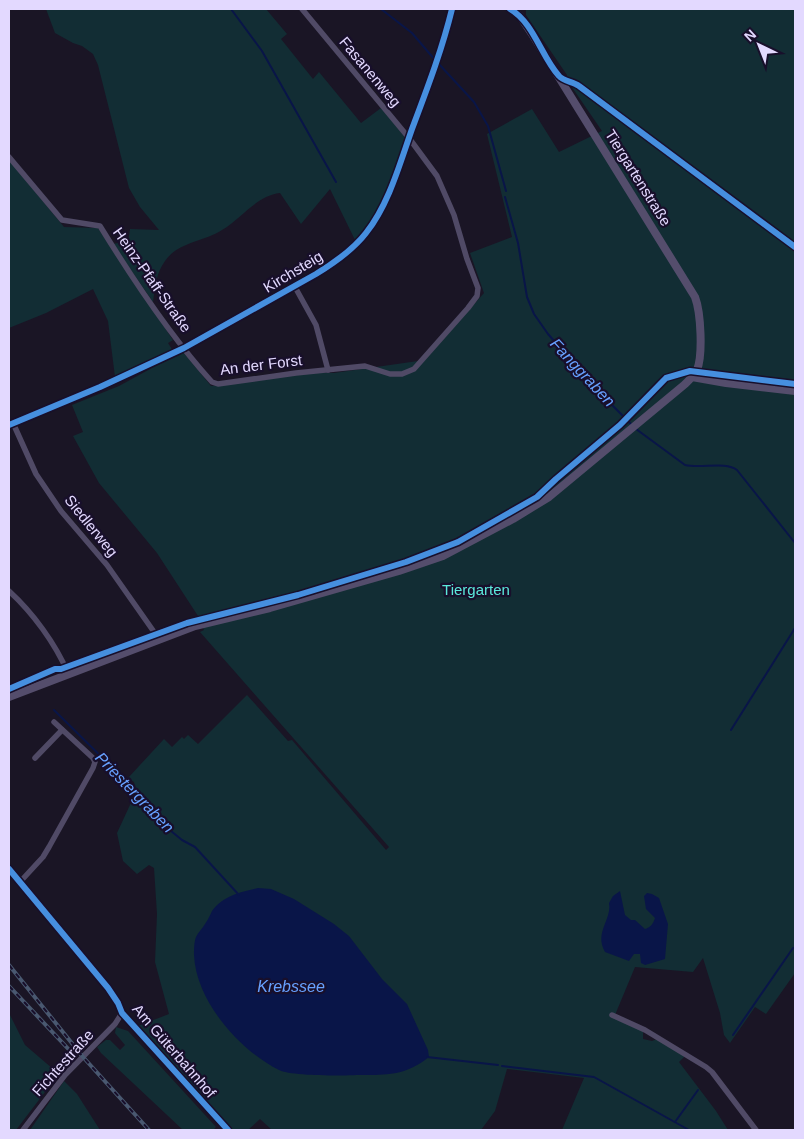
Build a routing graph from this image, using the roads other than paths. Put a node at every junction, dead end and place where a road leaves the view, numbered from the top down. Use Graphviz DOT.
graph roads {
  1 [pos="302,9"];
  2 [pos="452,9"];
  3 [pos="510,9"];
  4 [pos="409,138"];
  5 [pos="9,157"];
  6 [pos="295,286"];
  7 [pos="478,288"];
  8 [pos="184,348"];
  9 [pos="328,370"];
  10 [pos="692,377"];
  11 [pos="795,391"];
  12 [pos="11,424"];
  13 [pos="9,591"];
  14 [pos="159,639"];
  15 [pos="68,673"];
  16 [pos="9,697"];
  17 [pos="54,722"];
  18 [pos="62,730"];
  19 [pos="35,758"];
  20 [pos="9,869"];
  21 [pos="20,882"];
  22 [pos="122,1013"];
  23 [pos="612,1015"];
  24 [pos="23,1130"];
  25 [pos="228,1130"];
  26 [pos="756,1130"];
  1 -- 4 [label="street, Fasanenweg"];
  2 -- 4 [label="street, Kirchsteig"];
  3 -- 10 [label="main road, Tiergartenstraße"];
  4 -- 6 [label="street, Kirchsteig"];
  4 -- 7 [label="street, Fasanenweg"];
  5 -- 8 [label="street, Heinz-Pfaff-Straße"];
  6 -- 8 [label="street, Kirchsteig"];
  6 -- 9 [label="street, An der Forst"];
  7 -- 9 [label="street, An der Forst"];
  8 -- 9 [label="street, An der Forst"];
  8 -- 12 [label="street, Kirchsteig"];
  10 -- 11 [label="main road"];
  10 -- 14 [label="main road"];
  12 -- 14 [label="street, Siedlerweg"];
  13 -- 15 [label="street"];
  14 -- 15 [label="main road"];
  15 -- 16 [label="main road"];
  17 -- 18 [label="street"];
  18 -- 19 [label="street"];
  18 -- 21 [label="street"];
  20 -- 21 [label="street, Am Güterbahnhof"];
  21 -- 22 [label="street, Am Güterbahnhof"];
  22 -- 24 [label="street, Fichtestraße"];
  22 -- 25 [label="street, Am Güterbahnhof"];
  23 -- 26 [label="street"];
}
